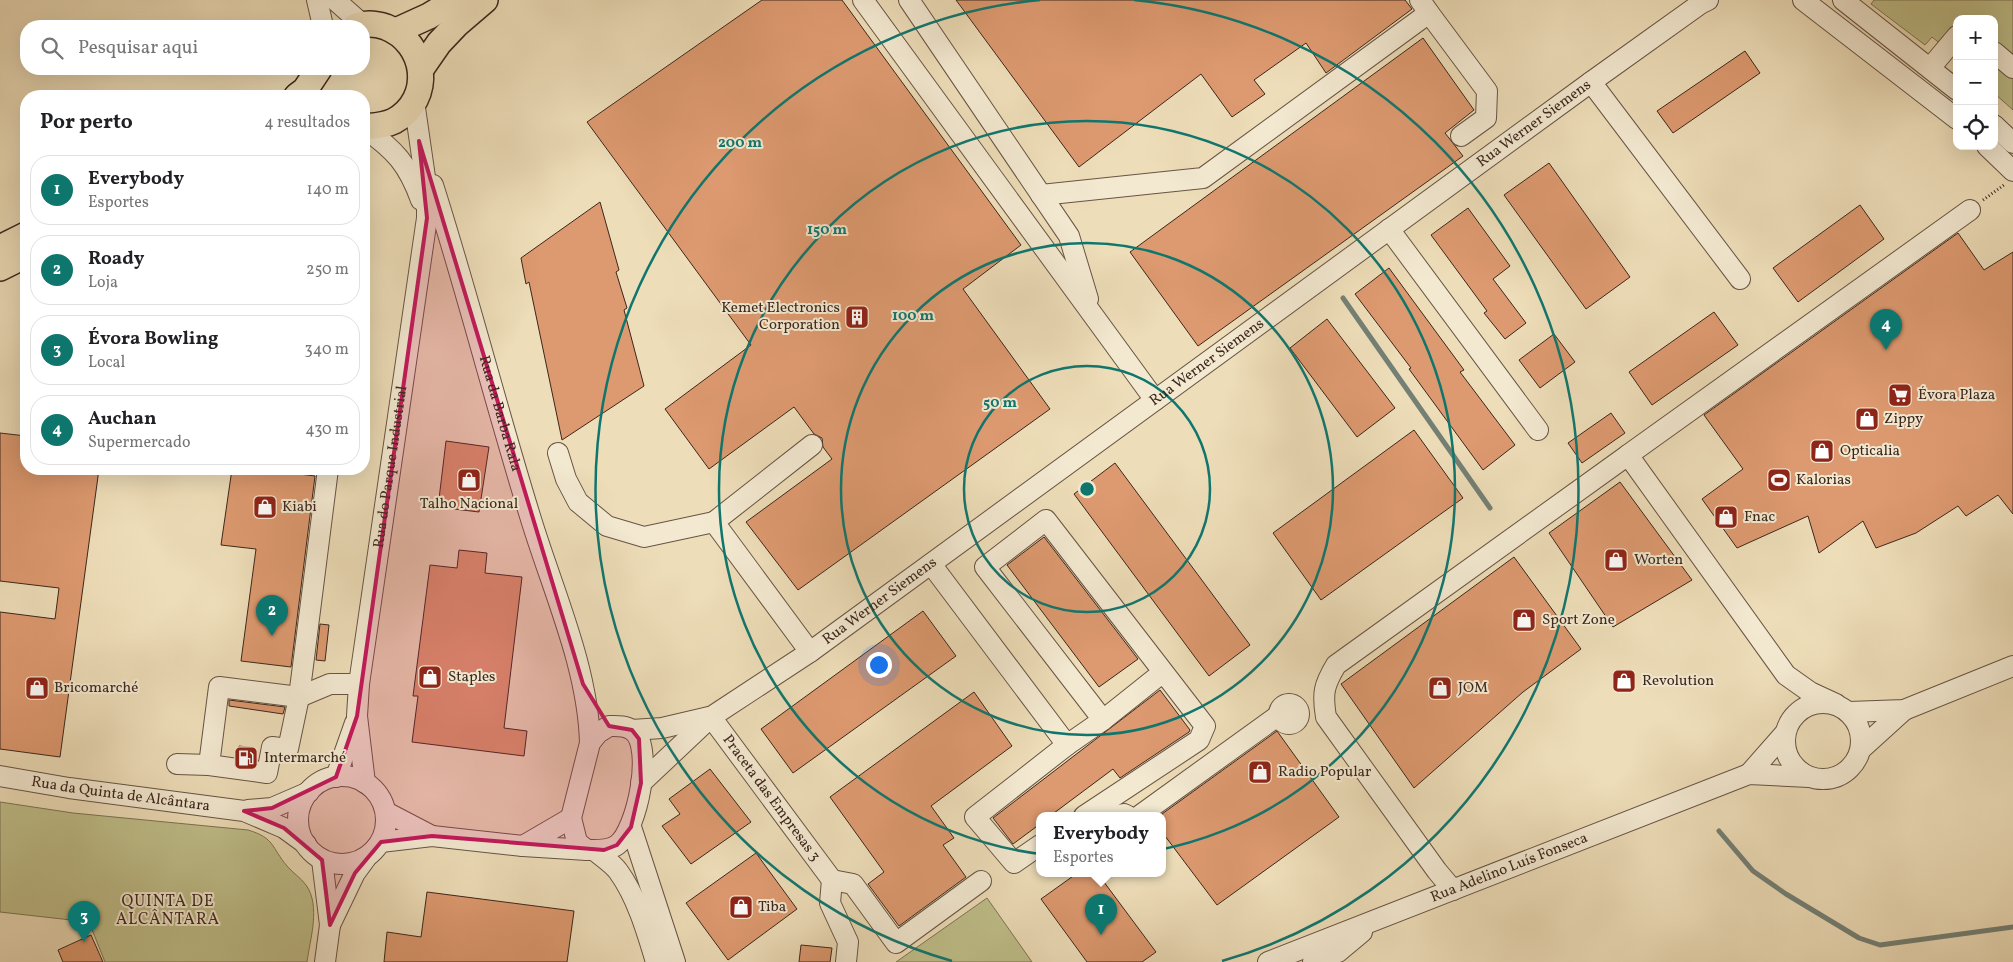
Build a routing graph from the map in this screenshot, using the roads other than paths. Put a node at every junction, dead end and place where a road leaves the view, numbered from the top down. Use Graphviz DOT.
graph roads {
  1 [pos="317,0"];
  2 [pos="334,0"];
  3 [pos="454,0"];
  4 [pos="485,0"];
  5 [pos="863,0"];
  6 [pos="909,0"];
  7 [pos="1803,0"];
  8 [pos="1843,0"];
  9 [pos="1704,1"];
  10 [pos="1425,7"];
  11 [pos="322,20"];
  12 [pos="354,20"];
  13 [pos="370,25"];
  14 [pos="396,31"];
  15 [pos="1953,41"];
  16 [pos="1998,55"];
  17 [pos="1930,68"];
  18 [pos="2013,68"];
  19 [pos="421,69"];
  20 [pos="315,75"];
  21 [pos="318,75"];
  22 [pos="1591,82"];
  23 [pos="1953,87"];
  24 [pos="305,90"];
  25 [pos="322,90"];
  26 [pos="414,101"];
  27 [pos="1953,115"];
  28 [pos="370,127"];
  29 [pos="1998,129"];
  30 [pos="370,132"];
  31 [pos="1460,136"];
  32 [pos="419,141"];
  33 [pos="2013,143"];
  34 [pos="1990,150"];
  35 [pos="2009,177"];
  36 [pos="1041,195"];
  37 [pos="1970,210"];
  38 [pos="427,218"];
  39 [pos="1389,229"];
  40 [pos="20,238"];
  41 [pos="0,248"];
  42 [pos="20,258"];
  43 [pos="0,268"];
  44 [pos="1740,279"];
  45 [pos="1092,314"];
  46 [pos="1155,400"];
  47 [pos="1538,430"];
  48 [pos="812,445"];
  49 [pos="558,453"];
  50 [pos="1628,455"];
  51 [pos="327,475"];
  52 [pos="714,522"];
  53 [pos="931,564"];
  54 [pos="810,652"];
  55 [pos="2013,666"];
  56 [pos="1162,673"];
  57 [pos="1786,675"];
  58 [pos="359,684"];
  59 [pos="584,684"];
  60 [pos="299,697"];
  61 [pos="1843,708"];
  62 [pos="1904,710"];
  63 [pos="1279,715"];
  64 [pos="356,716"];
  65 [pos="711,716"];
  66 [pos="1103,720"];
  67 [pos="609,726"];
  68 [pos="1788,727"];
  69 [pos="632,730"];
  70 [pos="590,742"];
  71 [pos="1067,745"];
  72 [pos="1861,749"];
  73 [pos="177,764"];
  74 [pos="209,765"];
  75 [pos="1749,774"];
  76 [pos="0,776"];
  77 [pos="336,777"];
  78 [pos="1809,777"];
  79 [pos="365,783"];
  80 [pos="641,783"];
  81 [pos="309,792"];
  82 [pos="244,811"];
  83 [pos="386,812"];
  84 [pos="1090,812"];
  85 [pos="1145,812"];
  86 [pos="571,818"];
  87 [pos="630,827"];
  88 [pos="432,836"];
  89 [pos="381,842"];
  90 [pos="306,844"];
  91 [pos="523,846"];
  92 [pos="1036,848"];
  93 [pos="591,850"];
  94 [pos="366,858"];
  95 [pos="322,860"];
  96 [pos="832,880"];
  97 [pos="981,881"];
  98 [pos="1454,890"];
  99 [pos="1383,918"];
  100 [pos="330,925"];
  101 [pos="325,962"];
  102 [pos="656,962"];
  103 [pos="675,962"];
  104 [pos="846,962"];
  105 [pos="1268,962"];
  106 [pos="1313,962"];
  1 -- 11 [label="street"];
  2 -- 12 [label="street"];
  3 -- 14 [label="main road"];
  4 -- 19 [label="main road"];
  5 -- 45 [label="street"];
  6 -- 36 [label="street"];
  7 -- 27 [label="street"];
  8 -- 17 [label="street"];
  9 -- 22 [label="street, Rua Werner Siemens"];
  10 -- 31 [label="street"];
  10 -- 36 [label="street"];
  13 -- 14 [label="main road"];
  14 -- 19 [label="main road"];
  15 -- 17 [label="street"];
  16 -- 18 [label="street"];
  17 -- 23 [label="street"];
  19 -- 26 [label="main road"];
  20 -- 24 [label="main road"];
  21 -- 25 [label="main road"];
  22 -- 39 [label="street, Rua Werner Siemens"];
  22 -- 44 [label="street"];
  26 -- 28 [label="main road"];
  26 -- 32 [label="street, Rua da Barba Rala"];
  29 -- 33 [label="street"];
  30 -- 38 [label="street"];
  32 -- 38 [label="street, Rua da Barba Rala"];
  32 -- 59 [label="street, Rua da Barba Rala"];
  34 -- 35 [label="street"];
  36 -- 45 [label="street"];
  37 -- 50 [label="street"];
  38 -- 58 [label="street, Rua do Parque Industrial"];
  39 -- 46 [label="street, Rua Werner Siemens"];
  39 -- 47 [label="street"];
  40 -- 41 [label="main road"];
  42 -- 43 [label="main road"];
  45 -- 46 [label="street"];
  46 -- 53 [label="street, Rua Werner Siemens"];
  48 -- 52 [label="street"];
  49 -- 52 [label="street"];
  50 -- 57 [label="street"];
  50 -- 98 [label="street"];
  51 -- 60 [label="street"];
  52 -- 54 [label="street"];
  53 -- 54 [label="street, Rua Werner Siemens"];
  53 -- 71 [label="street"];
  54 -- 65 [label="street, Rua Werner Siemens"];
  55 -- 62 [label="street"];
  56 -- 66 [label="street"];
  56 -- 66 [label="street"];
  56 -- 84 [label="street"];
  57 -- 61 [label="street"];
  57 -- 68 [label="street"];
  58 -- 60 [label="street"];
  58 -- 64 [label="street, Rua do Parque Industrial"];
  59 -- 67 [label="street, Rua da Barba Rala"];
  59 -- 70 [label="street, Rua da Barba Rala"];
  60 -- 74 [label="street"];
  60 -- 74 [label="street"];
  61 -- 62 [label="street"];
  61 -- 68 [label="street"];
  61 -- 72 [label="street"];
  62 -- 72 [label="street"];
  63 -- 85 [label="street"];
  64 -- 77 [label="street, Rua do Parque Industrial"];
  64 -- 79 [label="street, Rua do Parque Industrial"];
  65 -- 69 [label="street, Rua Werner Siemens"];
  65 -- 80 [label="street, Rua Werner Siemens"];
  65 -- 96 [label="street, Praceta das Empresas 3"];
  66 -- 71 [label="street"];
  67 -- 69 [label="street, Rua Werner Siemens"];
  67 -- 70 [label="street"];
  68 -- 75 [label="street, Rua Adelino Luís Fonseca"];
  68 -- 78 [label="street"];
  69 -- 80 [label="street"];
  70 -- 86 [label="street, Rua da Barba Rala"];
  71 -- 92 [label="street"];
  72 -- 78 [label="street"];
  73 -- 74 [label="street"];
  75 -- 78 [label="street, Rua Adelino Luís Fonseca"];
  75 -- 98 [label="street, Rua Adelino Luís Fonseca"];
  76 -- 82 [label="street, Rua da Quinta de Alcântara"];
  77 -- 79 [label="street"];
  77 -- 81 [label="street"];
  79 -- 83 [label="street"];
  80 -- 87 [label="street"];
  81 -- 82 [label="street"];
  81 -- 90 [label="street"];
  82 -- 90 [label="street"];
  83 -- 88 [label="street"];
  83 -- 89 [label="street"];
  86 -- 91 [label="street"];
  86 -- 93 [label="street"];
  87 -- 93 [label="street"];
  87 -- 103 [label="street"];
  88 -- 89 [label="street"];
  88 -- 91 [label="street"];
  89 -- 94 [label="street"];
  90 -- 95 [label="street"];
  91 -- 93 [label="street"];
  93 -- 102 [label="street"];
  94 -- 95 [label="street"];
  94 -- 100 [label="street"];
  95 -- 100 [label="street"];
  96 -- 97 [label="street"];
  96 -- 104 [label="street"];
  98 -- 99 [label="street, Rua Adelino Luís Fonseca"];
  99 -- 105 [label="street, Rua Adelino Luís Fonseca"];
  99 -- 106 [label="street"];
  100 -- 101 [label="street"];
}
